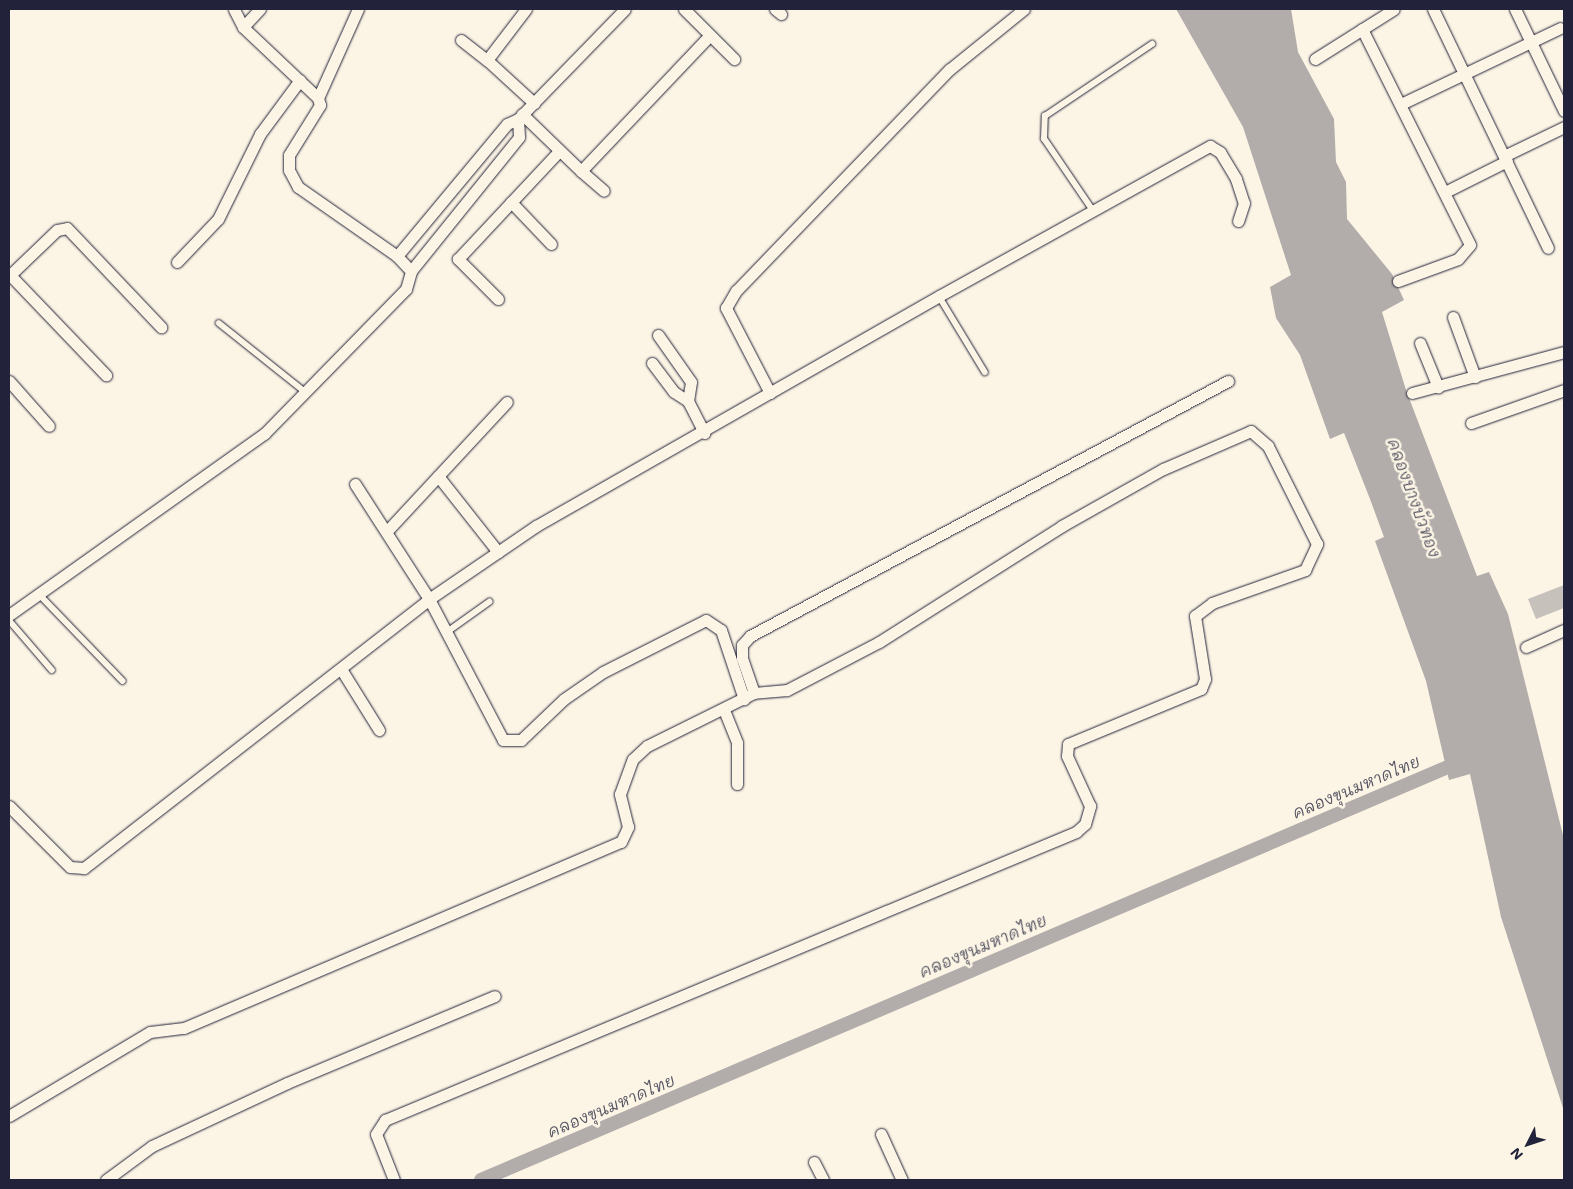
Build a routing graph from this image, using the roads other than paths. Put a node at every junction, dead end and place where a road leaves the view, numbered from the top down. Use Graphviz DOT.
graph roads {
  1 [pos="234,9"];
  2 [pos="260,9"];
  3 [pos="358,9"];
  4 [pos="526,9"];
  5 [pos="625,9"];
  6 [pos="684,9"];
  7 [pos="1024,9"];
  8 [pos="1394,9"];
  9 [pos="1433,9"];
  10 [pos="1515,9"];
  11 [pos="243,27"];
  12 [pos="1560,28"];
  13 [pos="1362,29"];
  14 [pos="710,35"];
  15 [pos="461,40"];
  16 [pos="1531,41"];
  17 [pos="1152,44"];
  18 [pos="734,59"];
  19 [pos="1315,59"];
  20 [pos="487,60"];
  21 [pos="1465,71"];
  22 [pos="300,80"];
  23 [pos="318,98"];
  24 [pos="534,102"];
  25 [pos="1403,103"];
  26 [pos="1564,110"];
  27 [pos="520,117"];
  28 [pos="1564,128"];
  29 [pos="559,151"];
  30 [pos="1506,158"];
  31 [pos="581,171"];
  32 [pos="604,191"];
  33 [pos="1446,191"];
  34 [pos="511,202"];
  35 [pos="1093,211"];
  36 [pos="434,217"];
  37 [pos="1238,221"];
  38 [pos="448,226"];
  39 [pos="551,244"];
  40 [pos="1548,248"];
  41 [pos="397,256"];
  42 [pos="177,262"];
  43 [pos="411,271"];
  44 [pos="9,275"];
  45 [pos="1398,281"];
  46 [pos="940,296"];
  47 [pos="498,299"];
  48 [pos="1453,317"];
  49 [pos="219,323"];
  50 [pos="161,327"];
  51 [pos="658,335"];
  52 [pos="1420,343"];
  53 [pos="1564,352"];
  54 [pos="652,363"];
  55 [pos="985,372"];
  56 [pos="106,375"];
  57 [pos="1475,377"];
  58 [pos="9,381"];
  59 [pos="1228,381"];
  60 [pos="1438,387"];
  61 [pos="303,390"];
  62 [pos="1564,390"];
  63 [pos="770,393"];
  64 [pos="1412,393"];
  65 [pos="688,401"];
  66 [pos="507,402"];
  67 [pos="1472,423"];
  68 [pos="49,426"];
  69 [pos="704,433"];
  70 [pos="438,476"];
  71 [pos="356,484"];
  72 [pos="387,531"];
  73 [pos="498,552"];
  74 [pos="38,593"];
  75 [pos="429,599"];
  76 [pos="489,602"];
  77 [pos="9,615"];
  78 [pos="9,620"];
  79 [pos="1564,630"];
  80 [pos="447,632"];
  81 [pos="1526,647"];
  82 [pos="341,669"];
  83 [pos="52,670"];
  84 [pos="123,681"];
  85 [pos="749,696"];
  86 [pos="724,710"];
  87 [pos="379,730"];
  88 [pos="737,784"];
  89 [pos="9,806"];
  90 [pos="495,996"];
  91 [pos="9,1116"];
  92 [pos="881,1134"];
  93 [pos="814,1162"];
  94 [pos="106,1180"];
  95 [pos="394,1180"];
  96 [pos="823,1180"];
  97 [pos="902,1180"];
  1 -- 11 [label="street"];
  2 -- 11 [label="street"];
  3 -- 23 [label="street"];
  4 -- 20 [label="street"];
  5 -- 24 [label="street"];
  6 -- 14 [label="street"];
  7 -- 63 [label="street"];
  8 -- 13 [label="street"];
  9 -- 21 [label="street"];
  10 -- 16 [label="street"];
  11 -- 22 [label="street"];
  12 -- 16 [label="street"];
  13 -- 19 [label="street"];
  13 -- 25 [label="street"];
  14 -- 18 [label="street"];
  14 -- 31 [label="street"];
  15 -- 20 [label="street"];
  16 -- 21 [label="street"];
  16 -- 26 [label="street"];
  17 -- 35 [label="lane"];
  20 -- 24 [label="street"];
  21 -- 25 [label="street"];
  21 -- 30 [label="street"];
  22 -- 23 [label="street"];
  22 -- 42 [label="street"];
  23 -- 41 [label="street"];
  24 -- 27 [label="street"];
  25 -- 33 [label="street"];
  27 -- 29 [label="street"];
  27 -- 36 [label="street"];
  27 -- 38 [label="street"];
  28 -- 30 [label="street"];
  29 -- 31 [label="street"];
  29 -- 34 [label="street"];
  30 -- 33 [label="street"];
  30 -- 40 [label="street"];
  31 -- 32 [label="street"];
  33 -- 45 [label="street"];
  34 -- 39 [label="street"];
  34 -- 47 [label="street"];
  35 -- 37 [label="street"];
  35 -- 46 [label="street"];
  36 -- 38 [label="street"];
  36 -- 41 [label="street"];
  38 -- 43 [label="street"];
  41 -- 43 [label="street"];
  43 -- 61 [label="street"];
  44 -- 50 [label="street"];
  44 -- 56 [label="street"];
  46 -- 55 [label="lane"];
  46 -- 63 [label="street"];
  48 -- 57 [label="street"];
  49 -- 61 [label="lane"];
  51 -- 65 [label="street"];
  52 -- 60 [label="street"];
  53 -- 57 [label="street"];
  54 -- 65 [label="street"];
  57 -- 60 [label="street"];
  58 -- 68 [label="street"];
  59 -- 85 [label="street"];
  60 -- 64 [label="street"];
  61 -- 74 [label="street"];
  62 -- 67 [label="street"];
  63 -- 69 [label="street"];
  65 -- 69 [label="street"];
  66 -- 70 [label="street"];
  69 -- 73 [label="street"];
  70 -- 72 [label="street"];
  70 -- 73 [label="street"];
  71 -- 72 [label="street"];
  72 -- 75 [label="street"];
  73 -- 75 [label="street"];
  74 -- 77 [label="street"];
  74 -- 84 [label="lane"];
  75 -- 80 [label="street"];
  75 -- 82 [label="street"];
  76 -- 80 [label="lane"];
  78 -- 83 [label="lane"];
  79 -- 81 [label="street"];
  80 -- 85 [label="street"];
  82 -- 87 [label="street"];
  82 -- 89 [label="street"];
  85 -- 86 [label="street"];
  85 -- 95 [label="street"];
  86 -- 88 [label="street"];
  86 -- 91 [label="street"];
  90 -- 94 [label="street"];
  92 -- 97 [label="street"];
  93 -- 96 [label="street"];
}
